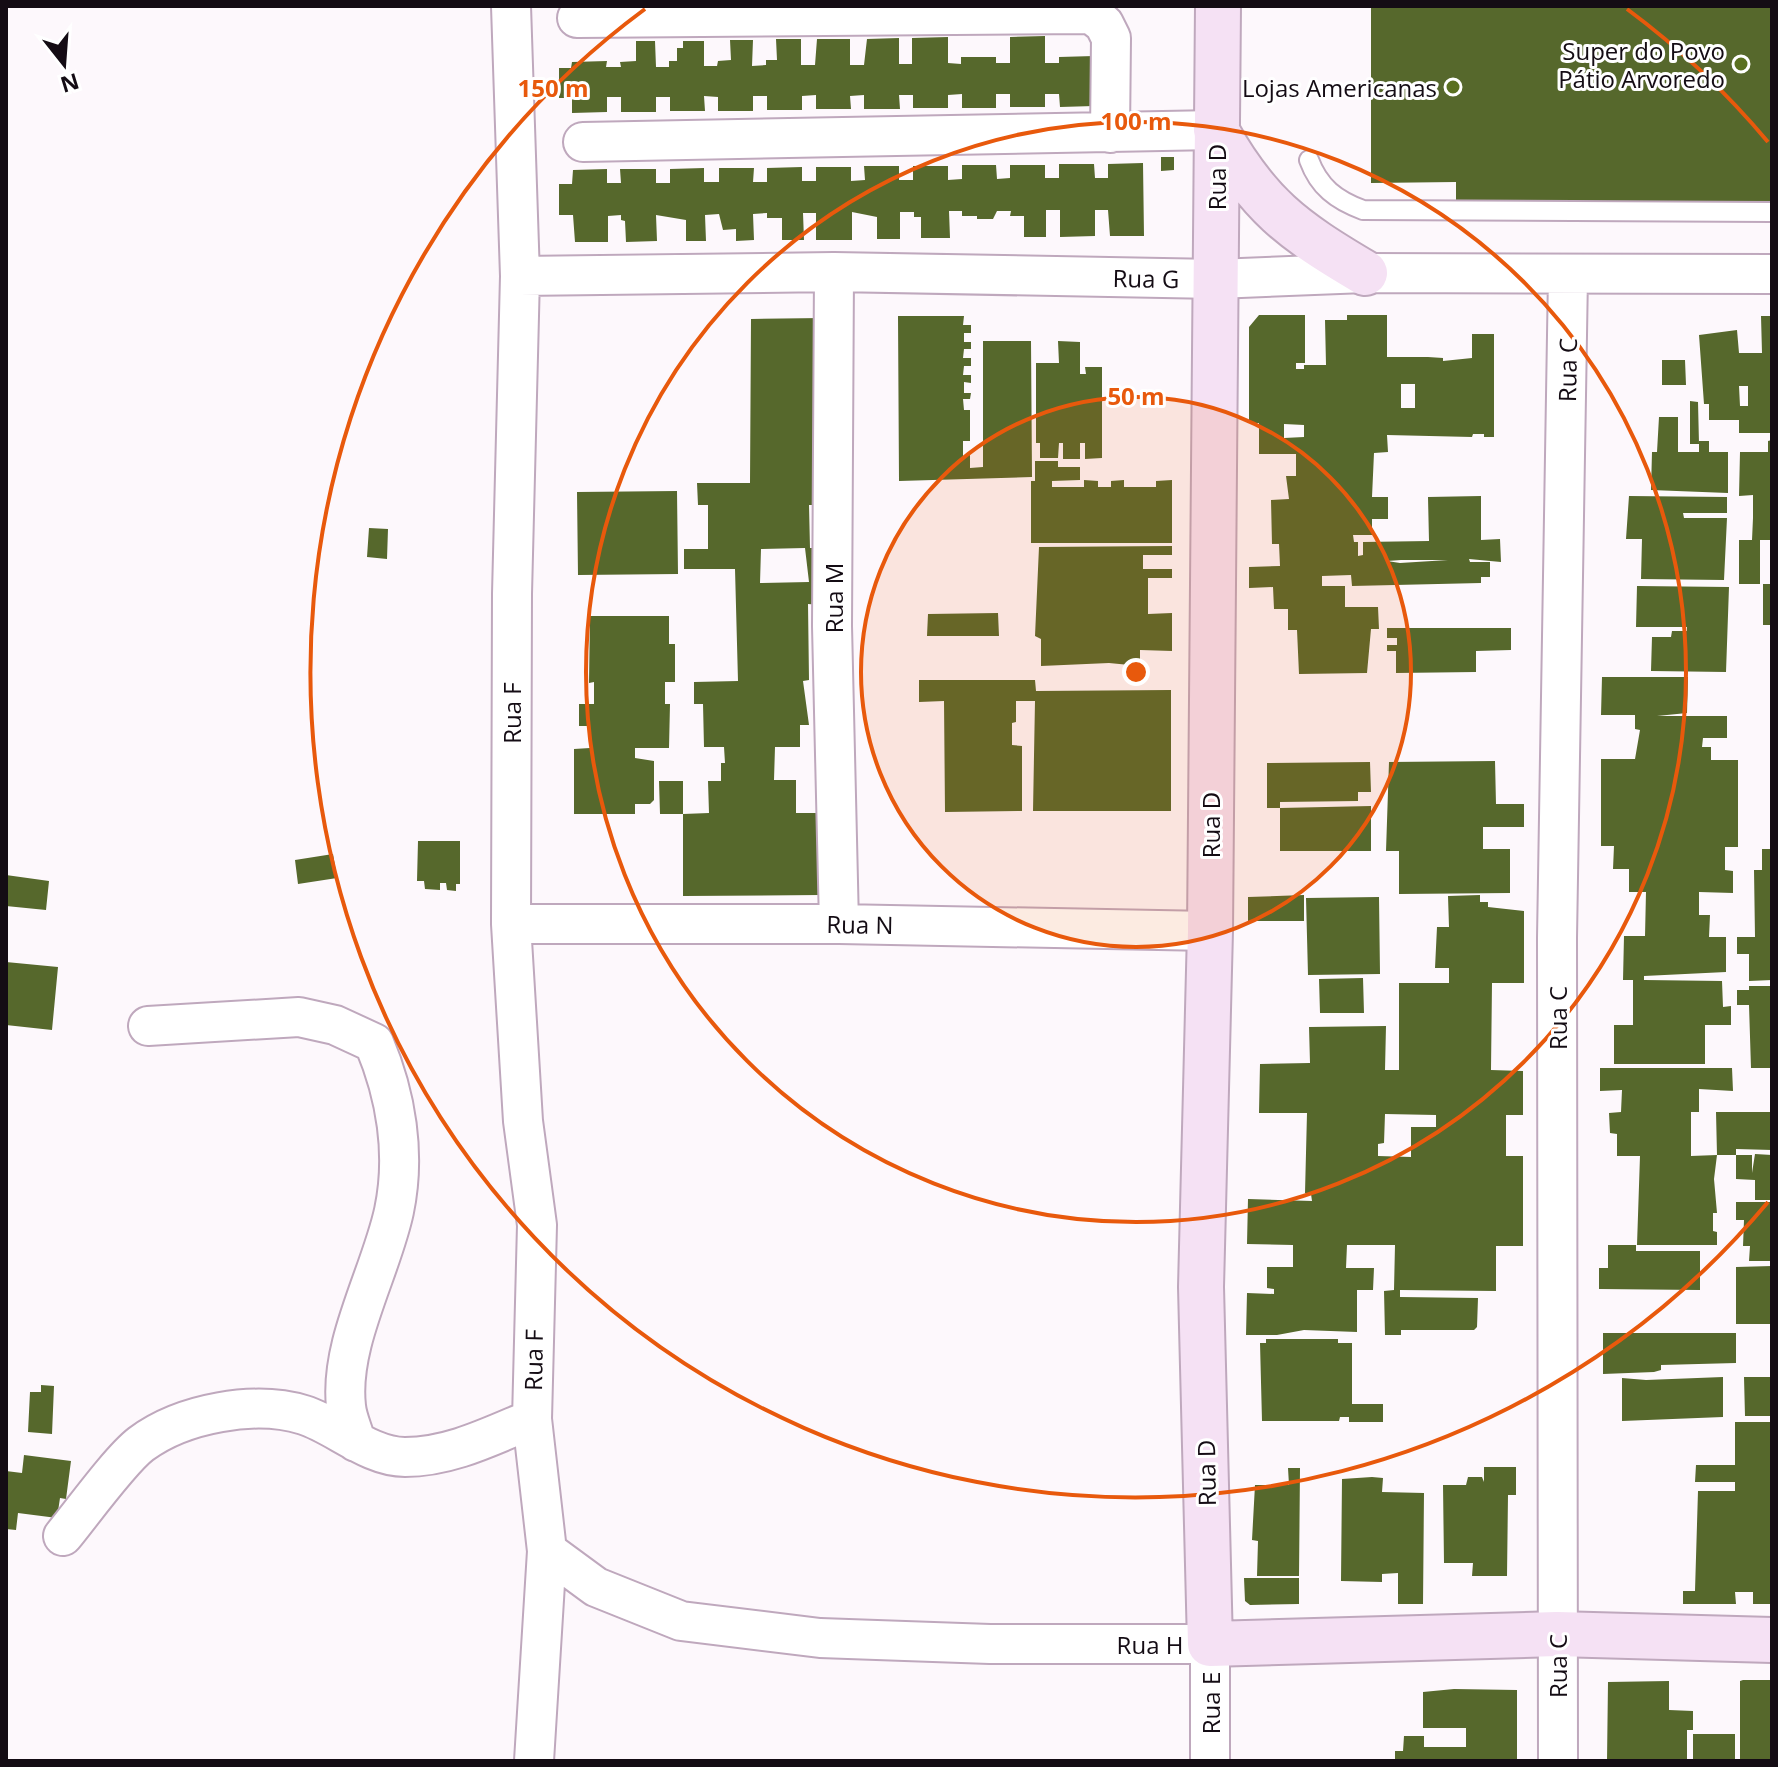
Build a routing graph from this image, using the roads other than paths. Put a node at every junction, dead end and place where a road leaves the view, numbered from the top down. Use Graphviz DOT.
graph roads {
  1 [pos="511,6"];
  2 [pos="1218,6"];
  3 [pos="577,18"];
  4 [pos="1216,130"];
  5 [pos="1110,133"];
  6 [pos="583,142"];
  7 [pos="1309,160"];
  8 [pos="1772,212"];
  9 [pos="834,272"];
  10 [pos="1365,273"];
  11 [pos="1772,274"];
  12 [pos="1568,275"];
  13 [pos="520,276"];
  14 [pos="1216,279"];
  15 [pos="511,924"];
  16 [pos="839,924"];
  17 [pos="1210,931"];
  18 [pos="148,1026"];
  19 [pos="532,1419"];
  20 [pos="356,1442"];
  21 [pos="63,1536"];
  22 [pos="547,1551"];
  23 [pos="1557,1634"];
  24 [pos="1772,1640"];
  25 [pos="1210,1644"];
  26 [pos="534,1761"];
  27 [pos="1210,1761"];
  28 [pos="1558,1761"];
  1 -- 13 [label="street, Rua F"];
  2 -- 4 [label="street, Rua D"];
  3 -- 5 [label="street"];
  4 -- 5 [label="street"];
  4 -- 10 [label="street"];
  4 -- 14 [label="street, Rua D"];
  5 -- 6 [label="street"];
  7 -- 8 [label="lane"];
  9 -- 13 [label="street, Rua G"];
  9 -- 14 [label="street, Rua G"];
  9 -- 16 [label="street, Rua M"];
  10 -- 12 [label="street, Rua G"];
  10 -- 14 [label="street, Rua G"];
  11 -- 12 [label="street, Rua G"];
  12 -- 23 [label="street, Rua C"];
  13 -- 15 [label="street, Rua F"];
  14 -- 17 [label="street, Rua D"];
  15 -- 16 [label="street, Rua N"];
  15 -- 19 [label="street, Rua F"];
  16 -- 17 [label="street, Rua N"];
  17 -- 25 [label="street, Rua D"];
  18 -- 20 [label="street"];
  19 -- 20 [label="street"];
  19 -- 22 [label="street, Rua F"];
  20 -- 21 [label="street"];
  22 -- 25 [label="street, Rua H"];
  22 -- 26 [label="street, Rua F"];
  23 -- 24 [label="street, Rua H"];
  23 -- 25 [label="street, Rua H"];
  23 -- 28 [label="street, Rua C"];
  25 -- 27 [label="street, Rua E"];
}
